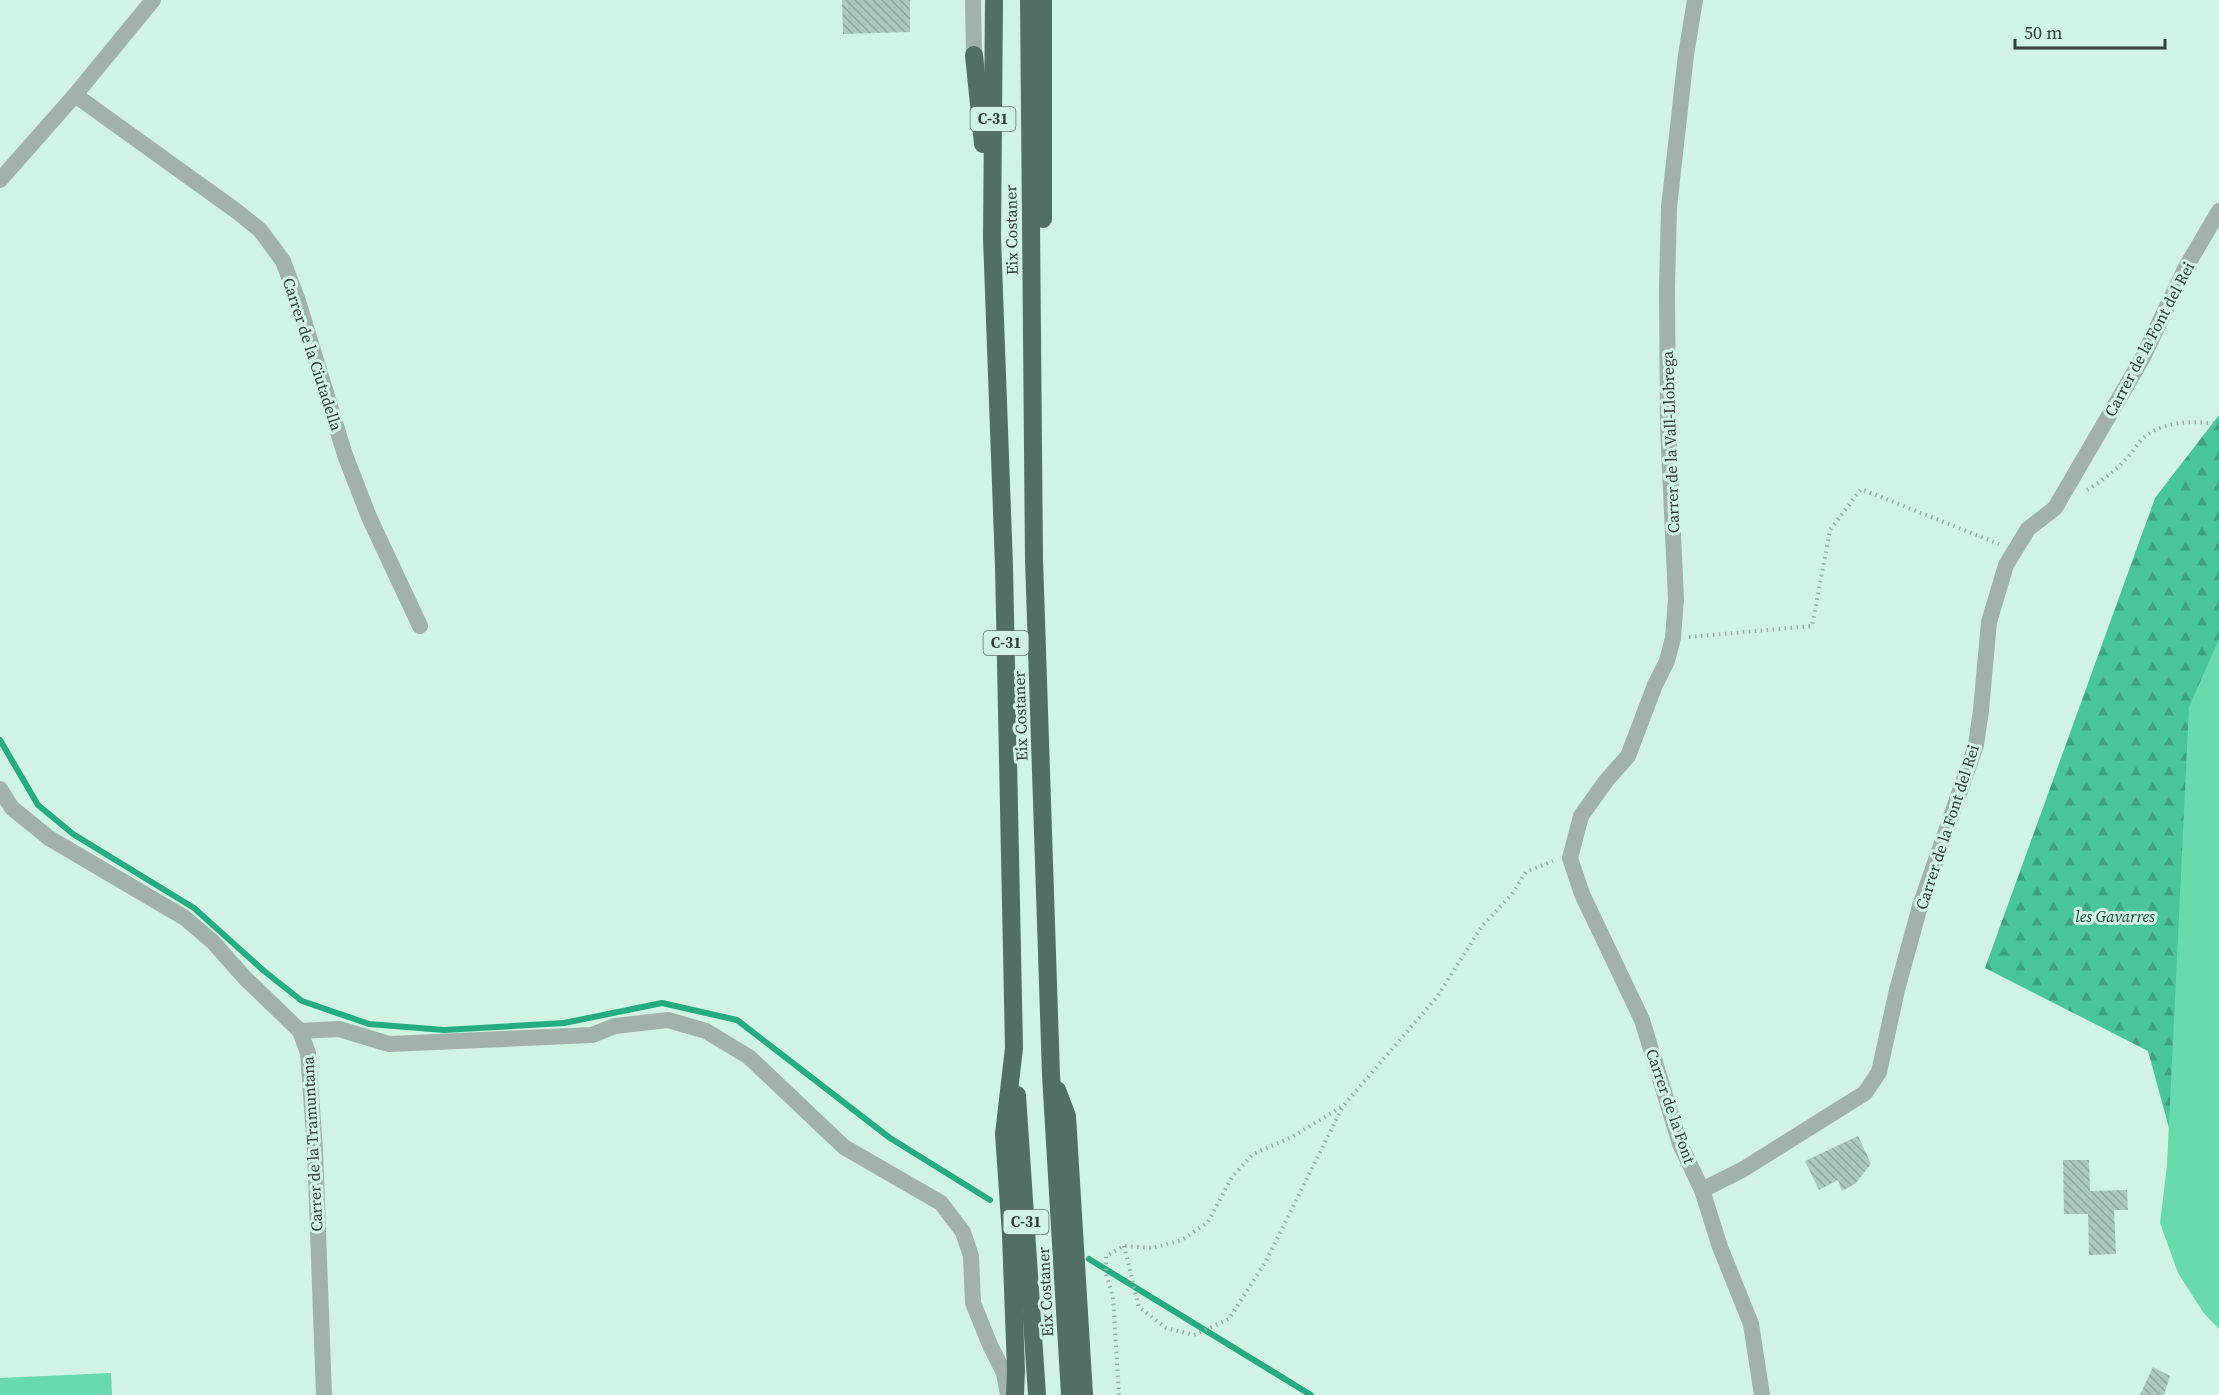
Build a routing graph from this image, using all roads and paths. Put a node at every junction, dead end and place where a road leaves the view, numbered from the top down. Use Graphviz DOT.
graph roads {
  1 [pos="153,0"];
  2 [pos="974,0"];
  3 [pos="994,0"];
  4 [pos="1029,0"];
  5 [pos="1042,0"];
  6 [pos="1695,0"];
  7 [pos="974,55"];
  8 [pos="75,95"];
  9 [pos="0,180"];
  10 [pos="2219,211"];
  11 [pos="992,238"];
  12 [pos="2219,424"];
  13 [pos="1033,448"];
  14 [pos="2055,508"];
  15 [pos="2015,550"];
  16 [pos="420,626"];
  17 [pos="1673,638"];
  18 [pos="0,789"];
  19 [pos="1570,858"];
  20 [pos="300,1031"];
  21 [pos="1014,1048"];
  22 [pos="1051,1075"];
  23 [pos="1343,1106"];
  24 [pos="1702,1190"];
  25 [pos="1124,1246"];
  26 [pos="324,1395"];
  27 [pos="1008,1395"];
  28 [pos="1015,1395"];
  29 [pos="1037,1395"];
  30 [pos="1070,1395"];
  31 [pos="1084,1395"];
  32 [pos="1119,1395"];
  33 [pos="1762,1395"];
  1 -- 8 [label="street"];
  2 -- 7 [label="street"];
  3 -- 11 [label="highway, C-31"];
  4 -- 13 [label="highway, Eix Costaner / C-31"];
  5 -- 13 [label="highway"];
  6 -- 17 [label="street, Carrer de la Vall-Llobrega"];
  7 -- 11 [label="highway"];
  8 -- 9 [label="street"];
  8 -- 16 [label="street, Carrer de la Ciutadella"];
  10 -- 14 [label="street, Carrer de la Font del Rei"];
  11 -- 21 [label="highway, C-31"];
  12 -- 14 [label="path"];
  13 -- 22 [label="highway, Eix Costaner / C-31"];
  14 -- 15 [label="street, Carrer de la Font del Rei"];
  15 -- 17 [label="path"];
  15 -- 24 [label="street, Carrer de la Font del Rei"];
  17 -- 19 [label="street, Carrer de la Vall-Llobrega"];
  18 -- 20 [label="street, Carrer de la Tramuntana"];
  19 -- 23 [label="path"];
  19 -- 24 [label="street, Carrer de la Font"];
  20 -- 26 [label="street, Carrer de la Tramuntana"];
  20 -- 27 [label="street"];
  21 -- 28 [label="highway"];
  21 -- 29 [label="highway, Eix Costaner / C-31"];
  22 -- 30 [label="highway, Eix Costaner / C-31"];
  22 -- 31 [label="highway"];
  23 -- 25 [label="path"];
  23 -- 25 [label="path"];
  24 -- 33 [label="street, Carrer de la Font"];
  25 -- 32 [label="path"];
}
